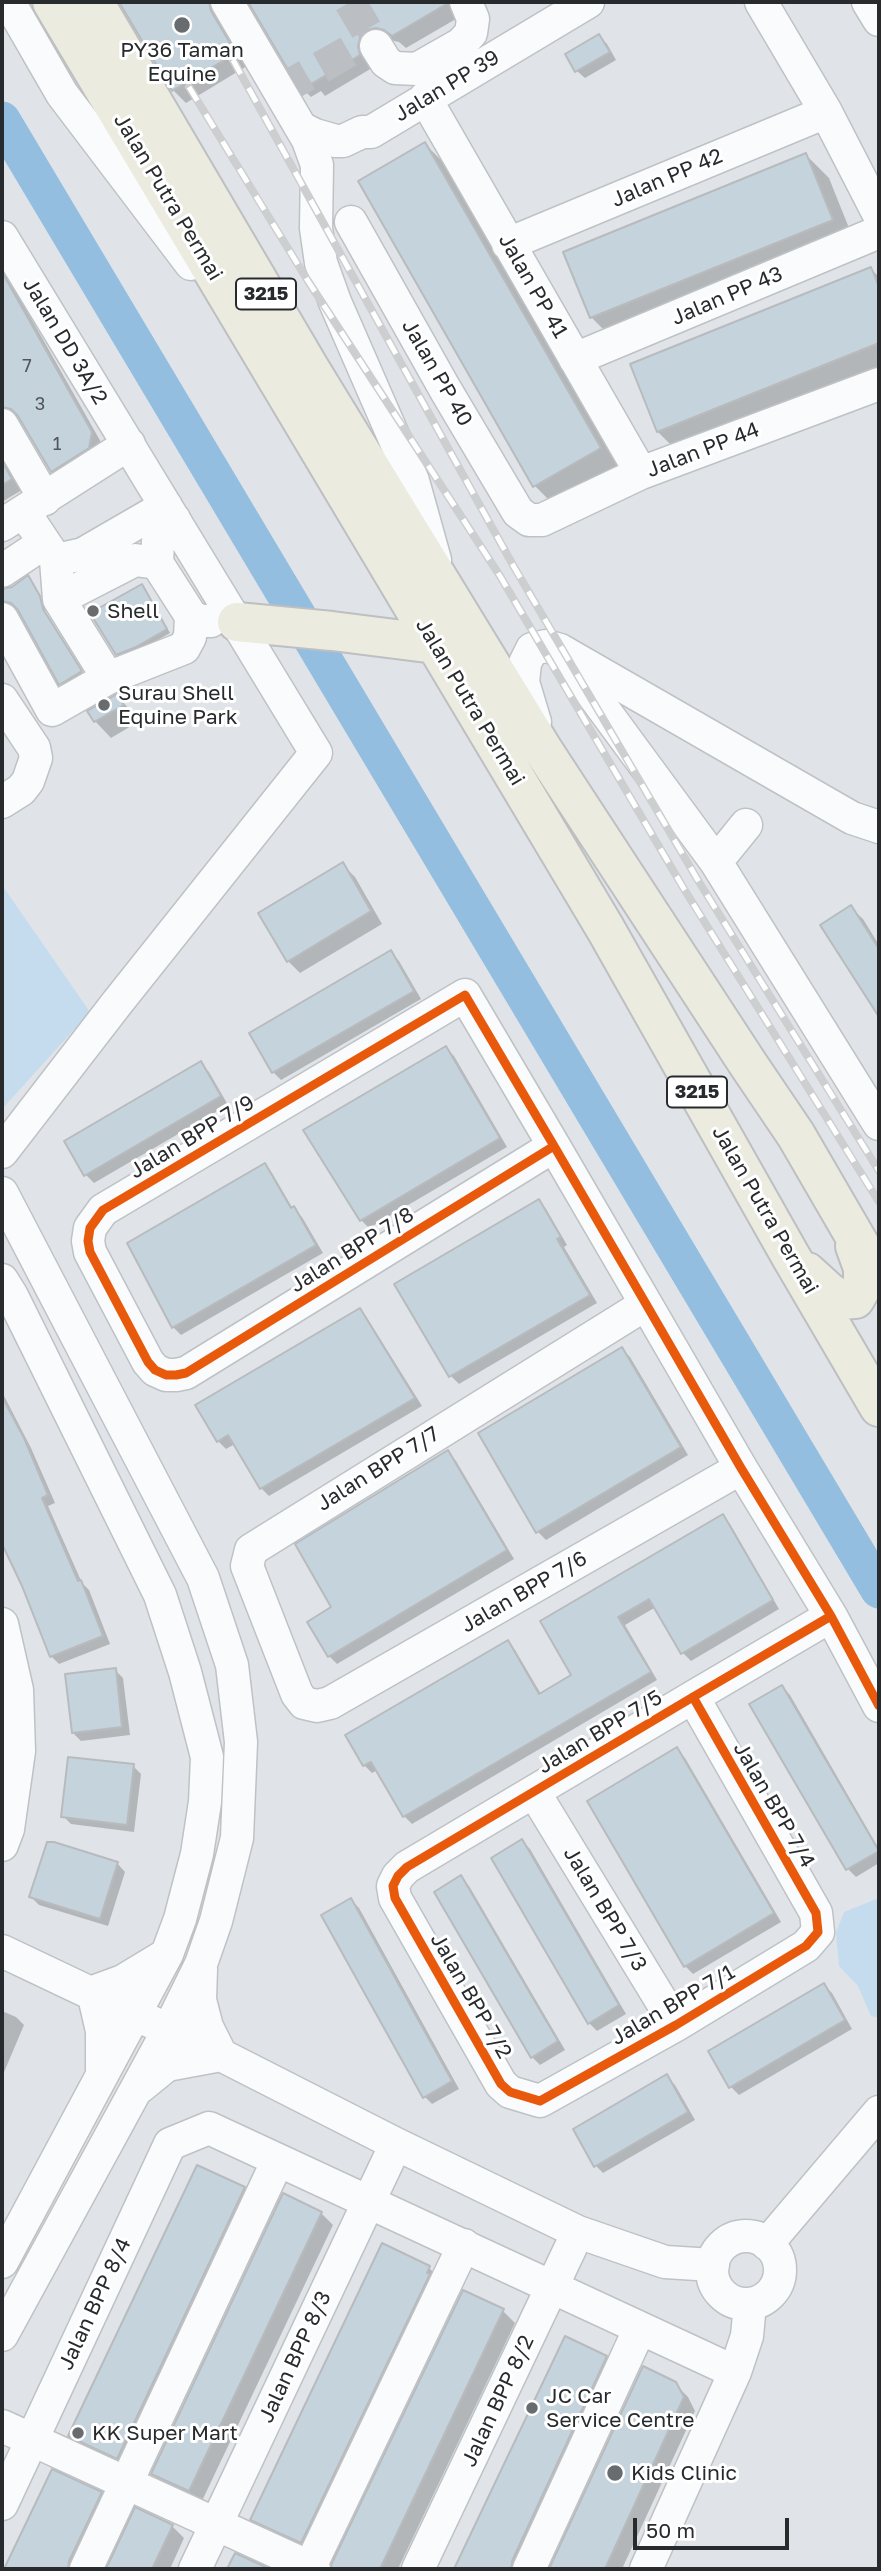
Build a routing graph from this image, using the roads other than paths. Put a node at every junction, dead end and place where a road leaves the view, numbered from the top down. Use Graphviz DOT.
graph roads {
  1 [pos="9,2"];
  2 [pos="52,2"];
  3 [pos="94,2"];
  4 [pos="227,2"];
  5 [pos="466,2"];
  6 [pos="485,2"];
  7 [pos="587,2"];
  8 [pos="761,2"];
  9 [pos="868,2"];
  10 [pos="549,12"];
  11 [pos="879,20"];
  12 [pos="376,46"];
  13 [pos="509,49"];
  14 [pos="425,98"];
  15 [pos="826,111"];
  16 [pos="300,128"];
  17 [pos="371,132"];
  18 [pos="879,215"];
  19 [pos="351,222"];
  20 [pos="316,228"];
  21 [pos="879,232"];
  22 [pos="2,237"];
  23 [pos="508,244"];
  24 [pos="575,359"];
  25 [pos="267,362"];
  26 [pos="879,384"];
  27 [pos="2,425"];
  28 [pos="129,444"];
  29 [pos="641,473"];
  30 [pos="24,512"];
  31 [pos="170,513"];
  32 [pos="529,520"];
  33 [pos="50,552"];
  34 [pos="157,563"];
  35 [pos="2,571"];
  36 [pos="442,585"];
  37 [pos="59,599"];
  38 [pos="191,616"];
  39 [pos="2,619"];
  40 [pos="244,620"];
  41 [pos="435,644"];
  42 [pos="560,650"];
  43 [pos="108,678"];
  44 [pos="2,700"];
  45 [pos="543,750"];
  46 [pos="2,802"];
  47 [pos="746,825"];
  48 [pos="879,827"];
  49 [pos="716,862"];
  50 [pos="879,1124"];
  51 [pos="554,1146"];
  52 [pos="2,1152"];
  53 [pos="2,1193"];
  54 [pos="842,1212"];
  55 [pos="790,1255"];
  56 [pos="879,1278"];
  57 [pos="2,1280"];
  58 [pos="646,1304"];
  59 [pos="166,1375"];
  60 [pos="879,1407"];
  61 [pos="741,1468"];
  62 [pos="831,1616"];
  63 [pos="2,1624"];
  64 [pos="693,1697"];
  65 [pos="304,1703"];
  66 [pos="879,1706"];
  67 [pos="534,1792"];
  68 [pos="2,1845"];
  69 [pos="393,1886"];
  70 [pos="818,1932"];
  71 [pos="2,1951"];
  72 [pos="167,1954"];
  73 [pos="201,1964"];
  74 [pos="93,1992"];
  75 [pos="135,2013"];
  76 [pos="676,2025"];
  77 [pos="169,2029"];
  78 [pos="220,2054"];
  79 [pos="102,2077"];
  80 [pos="131,2096"];
  81 [pos="540,2101"];
  82 [pos="879,2112"];
  83 [pos="396,2144"];
  84 [pos="278,2160"];
  85 [pos="369,2202"];
  86 [pos="578,2232"];
  87 [pos="768,2244"];
  88 [pos="464,2245"];
  89 [pos="2,2262"];
  90 [pos="713,2265"];
  91 [pos="552,2287"];
  92 [pos="750,2304"];
  93 [pos="640,2328"];
  94 [pos="2,2335"];
  95 [pos="735,2372"];
  96 [pos="2,2426"];
  97 [pos="32,2439"];
  98 [pos="126,2483"];
  99 [pos="2,2504"];
  100 [pos="216,2524"];
  101 [pos="86,2569"];
  102 [pos="195,2569"];
  103 [pos="311,2569"];
  104 [pos="418,2569"];
  105 [pos="530,2569"];
  106 [pos="646,2569"];
  1 -- 25 [label="street"];
  2 -- 25 [label="main road, Jalan Putra Permai / 3215"];
  3 -- 36 [label="main road, Jalan Putra Permai / 3215"];
  4 -- 16 [label="street"];
  5 -- 12 [label="street"];
  6 -- 13 [label="street"];
  7 -- 10 [label="street, Jalan PP 39"];
  8 -- 15 [label="street"];
  9 -- 11 [label="street"];
  10 -- 13 [label="street, Jalan PP 39"];
  13 -- 14 [label="street, Jalan PP 39"];
  14 -- 17 [label="street, Jalan PP 39"];
  14 -- 23 [label="street, Jalan PP 41"];
  15 -- 18 [label="street"];
  15 -- 23 [label="street, Jalan PP 42"];
  16 -- 17 [label="street, Jalan PP 39"];
  16 -- 20 [label="street"];
  17 -- 20 [label="street"];
  19 -- 32 [label="street, Jalan PP 40"];
  20 -- 36 [label="street"];
  21 -- 24 [label="street, Jalan PP 43"];
  22 -- 28 [label="street, Jalan DD 3A/2"];
  23 -- 24 [label="street, Jalan PP 41"];
  24 -- 29 [label="street, Jalan PP 41"];
  25 -- 41 [label="main road, Jalan Putra Permai / 3215"];
  26 -- 29 [label="street, Jalan PP 44"];
  27 -- 30 [label="street"];
  28 -- 30 [label="street"];
  28 -- 31 [label="street, Jalan DD 3A/2"];
  29 -- 32 [label="street, Jalan PP 44"];
  30 -- 33 [label="street"];
  31 -- 33 [label="street"];
  31 -- 34 [label="street"];
  31 -- 40 [label="street, Jalan DD 3A/2"];
  33 -- 35 [label="street"];
  33 -- 37 [label="street"];
  34 -- 37 [label="street"];
  34 -- 38 [label="street"];
  36 -- 45 [label="main road, Jalan Putra Permai / 3215"];
  37 -- 43 [label="street"];
  38 -- 40 [label="street"];
  38 -- 43 [label="street"];
  39 -- 43 [label="street"];
  40 -- 41 [label="main road"];
  40 -- 52 [label="street, Jalan DD 3A/2"];
  41 -- 55 [label="main road, Jalan Putra Permai / 3215"];
  42 -- 45 [label="street"];
  42 -- 48 [label="street"];
  42 -- 49 [label="street"];
  44 -- 46 [label="street"];
  45 -- 54 [label="main road, Jalan Putra Permai / 3215"];
  47 -- 49 [label="street"];
  49 -- 50 [label="street"];
  51 -- 58 [label="street"];
  51 -- 59 [label="street, Jalan BPP 7/8"];
  51 -- 59 [label="street, Jalan BPP 7/9"];
  53 -- 73 [label="street"];
  54 -- 55 [label="main road"];
  54 -- 56 [label="main road, Jalan Putra Permai / 3215"];
  55 -- 60 [label="main road, Jalan Putra Permai / 3215"];
  57 -- 72 [label="street"];
  58 -- 61 [label="street"];
  58 -- 65 [label="street, Jalan BPP 7/7"];
  61 -- 62 [label="street"];
  61 -- 65 [label="street, Jalan BPP 7/6"];
  62 -- 64 [label="street, Jalan BPP 7/5"];
  62 -- 66 [label="street"];
  63 -- 68 [label="street"];
  64 -- 67 [label="street, Jalan BPP 7/5"];
  64 -- 70 [label="street, Jalan BPP 7/4"];
  67 -- 69 [label="street, Jalan BPP 7/5"];
  67 -- 76 [label="street, Jalan BPP 7/3"];
  69 -- 81 [label="street, Jalan BPP 7/2"];
  70 -- 76 [label="street, Jalan BPP 7/1"];
  71 -- 74 [label="street"];
  72 -- 74 [label="street"];
  72 -- 75 [label="street"];
  73 -- 77 [label="street"];
  73 -- 78 [label="street"];
  74 -- 75 [label="street"];
  74 -- 79 [label="street"];
  75 -- 77 [label="street"];
  75 -- 79 [label="street"];
  76 -- 81 [label="street, Jalan BPP 7/1"];
  77 -- 78 [label="street"];
  77 -- 80 [label="street"];
  78 -- 80 [label="street"];
  78 -- 83 [label="street"];
  79 -- 89 [label="street"];
  80 -- 94 [label="street"];
  82 -- 87 [label="street"];
  83 -- 85 [label="street, Jalan BPP 8/3"];
  83 -- 86 [label="street"];
  84 -- 85 [label="street"];
  84 -- 97 [label="street, Jalan BPP 8/4"];
  84 -- 98 [label="street"];
  85 -- 88 [label="street"];
  85 -- 100 [label="street, Jalan BPP 8/3"];
  86 -- 90 [label="street"];
  86 -- 91 [label="street, Jalan BPP 8/2"];
  87 -- 90 [label="street"];
  87 -- 92 [label="street"];
  88 -- 91 [label="street"];
  88 -- 103 [label="street"];
  90 -- 92 [label="street"];
  91 -- 93 [label="street"];
  91 -- 104 [label="street, Jalan BPP 8/2"];
  92 -- 95 [label="street"];
  93 -- 95 [label="street"];
  93 -- 105 [label="street"];
  95 -- 106 [label="street"];
  96 -- 97 [label="street"];
  97 -- 98 [label="street"];
  97 -- 99 [label="street, Jalan BPP 8/4"];
  98 -- 100 [label="street"];
  98 -- 101 [label="street"];
  100 -- 102 [label="street, Jalan BPP 8/3"];
  100 -- 103 [label="street"];
}
